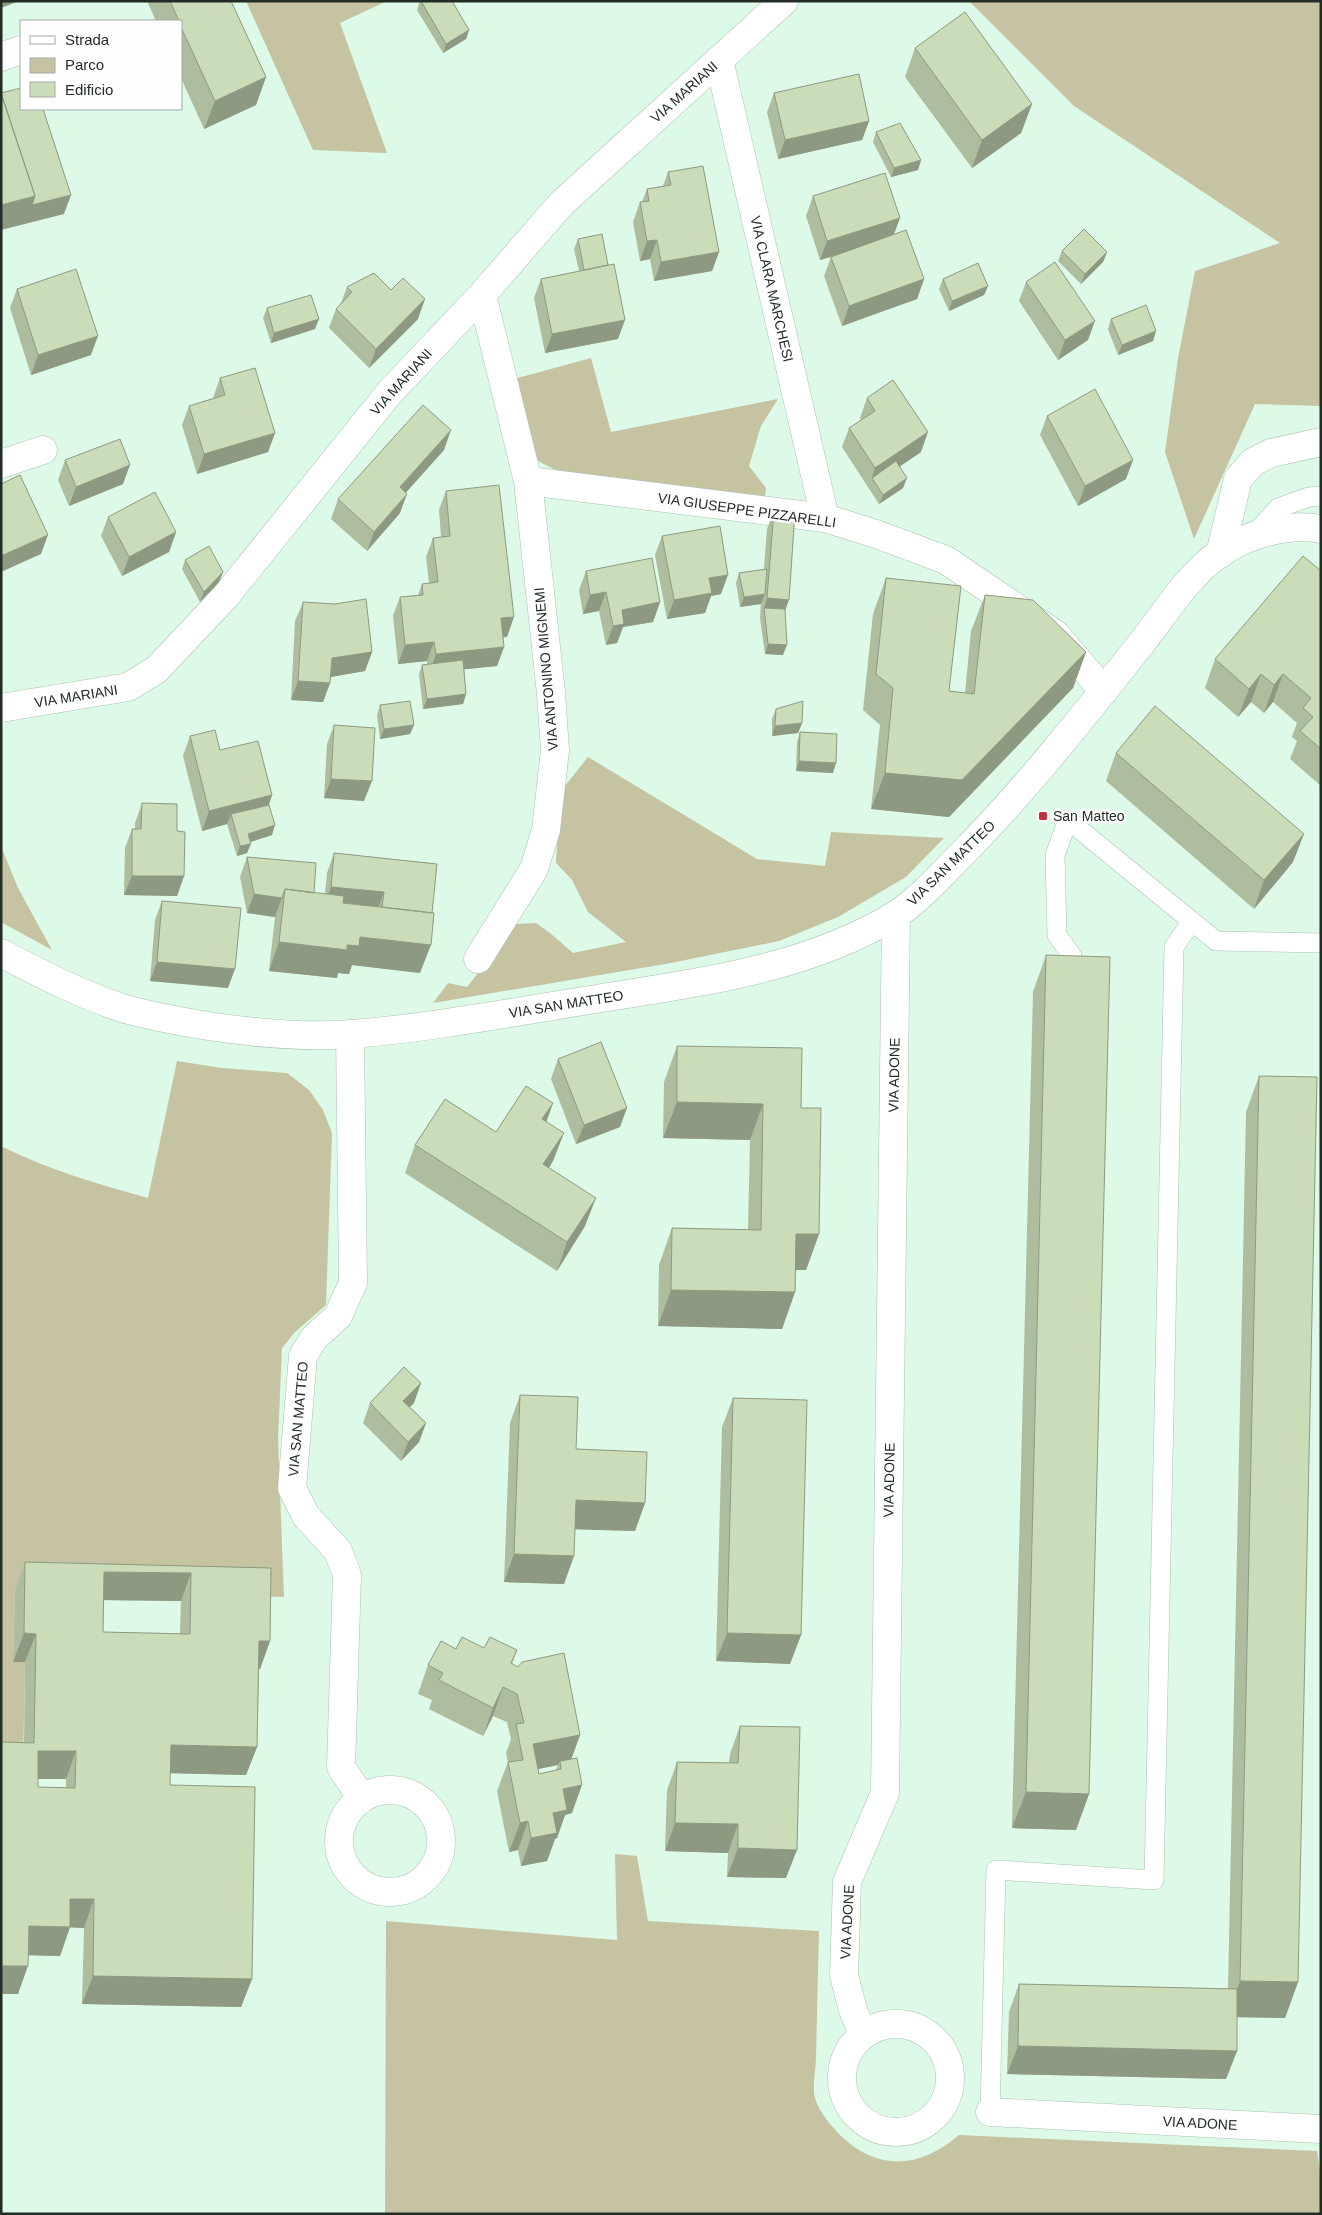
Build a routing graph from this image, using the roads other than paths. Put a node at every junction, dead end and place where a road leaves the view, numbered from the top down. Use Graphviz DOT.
graph roads {
  1 [pos="784,1"];
  2 [pos="20,50"];
  3 [pos="1,57"];
  4 [pos="719,60"];
  5 [pos="482,295"];
  6 [pos="1321,442"];
  7 [pos="43,450"];
  8 [pos="1,464"];
  9 [pos="528,481"];
  10 [pos="1321,496"];
  11 [pos="825,518"];
  12 [pos="1321,529"];
  13 [pos="1253,536"];
  14 [pos="1220,554"];
  15 [pos="1104,691"];
  16 [pos="1,708"];
  17 [pos="896,915"];
  18 [pos="1192,921"];
  19 [pos="1321,943"];
  20 [pos="1,953"];
  21 [pos="1072,956"];
  22 [pos="478,959"];
  23 [pos="350,1034"];
  24 [pos="361,1797"];
  25 [pos="863,2034"];
  26 [pos="990,2112"];
  27 [pos="1321,2129"];
  1 -- 4 [label="street, VIA MARIANI"];
  2 -- 3 [label="street"];
  4 -- 5 [label="street, VIA MARIANI"];
  4 -- 11 [label="street, VIA CLARA MARCHESI"];
  5 -- 9 [label="street"];
  5 -- 16 [label="street, VIA MARIANI"];
  6 -- 14 [label="street"];
  7 -- 8 [label="street"];
  9 -- 11 [label="street, VIA GIUSEPPE PIZZARELLI"];
  9 -- 22 [label="street, VIA ANTONINO MIGNEMI"];
  10 -- 13 [label="lane"];
  11 -- 15 [label="street, VIA GIUSEPPE PIZZARELLI"];
  12 -- 13 [label="street, VIA SAN MATTEO"];
  13 -- 14 [label="street, VIA SAN MATTEO"];
  14 -- 15 [label="street, VIA SAN MATTEO"];
  15 -- 17 [label="street, VIA SAN MATTEO"];
  17 -- 23 [label="street, VIA SAN MATTEO"];
  17 -- 25 [label="street, VIA ADONE"];
  18 -- 19 [label="lane"];
  18 -- 21 [label="lane"];
  18 -- 26 [label="lane"];
  20 -- 23 [label="street, VIA SAN MATTEO"];
  23 -- 24 [label="street, VIA SAN MATTEO"];
  26 -- 27 [label="street, VIA ADONE"];
}
